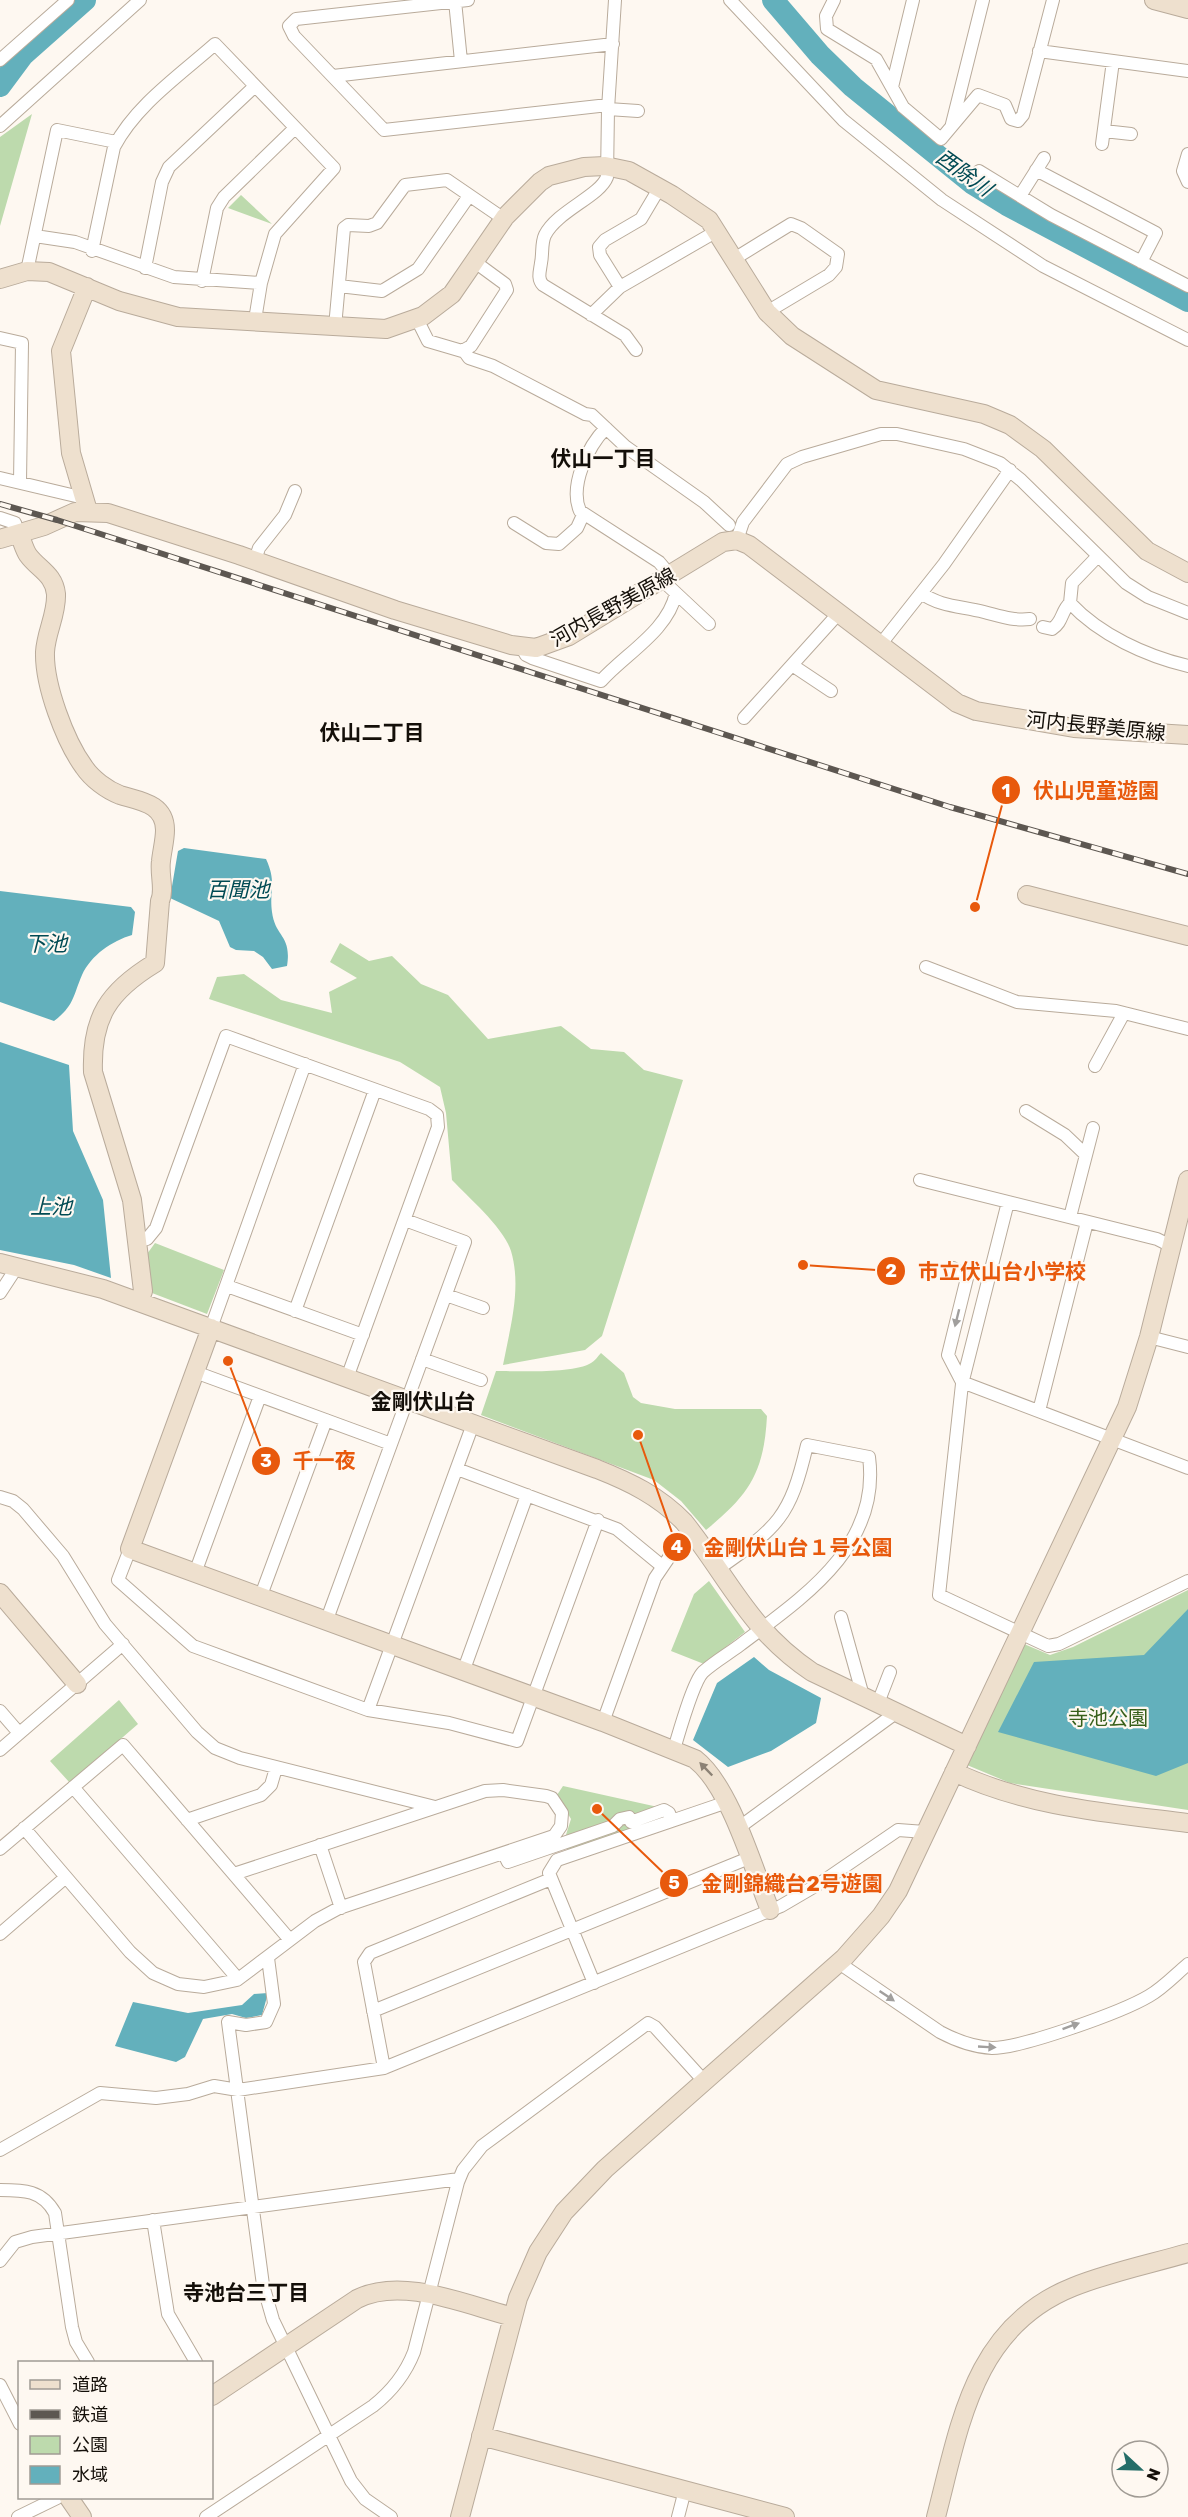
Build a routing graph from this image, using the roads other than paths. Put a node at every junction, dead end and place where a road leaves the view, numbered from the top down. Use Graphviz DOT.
graph roads {
  1 [pos="68,0"];
  2 [pos="140,0"];
  3 [pos="468,0"];
  4 [pos="615,0"];
  5 [pos="730,0"];
  6 [pos="834,0"];
  7 [pos="913,0"];
  8 [pos="983,0"];
  9 [pos="1053,0"];
  10 [pos="1155,0"];
  11 [pos="455,2"];
  12 [pos="1188,9"];
  13 [pos="613,44"];
  14 [pos="1039,51"];
  15 [pos="0,60"];
  16 [pos="462,61"];
  17 [pos="1113,61"];
  18 [pos="1188,75"];
  19 [pos="333,76"];
  20 [pos="255,86"];
  21 [pos="892,87"];
  22 [pos="608,107"];
  23 [pos="638,111"];
  24 [pos="0,126"];
  25 [pos="295,128"];
  26 [pos="951,128"];
  27 [pos="1104,130"];
  28 [pos="1131,134"];
  29 [pos="116,142"];
  30 [pos="1102,144"];
  31 [pos="1188,154"];
  32 [pos="1044,158"];
  33 [pos="606,166"];
  34 [pos="1036,170"];
  35 [pos="978,171"];
  36 [pos="1188,182"];
  37 [pos="660,188"];
  38 [pos="470,196"];
  39 [pos="1020,196"];
  40 [pos="504,219"];
  41 [pos="717,231"];
  42 [pos="35,236"];
  43 [pos="92,251"];
  44 [pos="734,259"];
  45 [pos="475,262"];
  46 [pos="1141,262"];
  47 [pos="145,268"];
  48 [pos="27,271"];
  49 [pos="0,279"];
  50 [pos="202,281"];
  51 [pos="261,283"];
  52 [pos="339,286"];
  53 [pos="1188,286"];
  54 [pos="87,287"];
  55 [pos="620,287"];
  56 [pos="767,312"];
  57 [pos="591,315"];
  58 [pos="417,319"];
  59 [pos="255,320"];
  60 [pos="335,327"];
  61 [pos="0,338"];
  62 [pos="1188,340"];
  63 [pos="636,350"];
  64 [pos="464,351"];
  65 [pos="606,428"];
  66 [pos="1010,470"];
  67 [pos="0,478"];
  68 [pos="20,482"];
  69 [pos="295,491"];
  70 [pos="86,504"];
  71 [pos="583,515"];
  72 [pos="0,518"];
  73 [pos="514,524"];
  74 [pos="733,532"];
  75 [pos="19,534"];
  76 [pos="0,539"];
  77 [pos="1097,557"];
  78 [pos="255,560"];
  79 [pos="1188,573"];
  80 [pos="666,578"];
  81 [pos="676,593"];
  82 [pos="921,593"];
  83 [pos="1070,603"];
  84 [pos="1188,613"];
  85 [pos="838,614"];
  86 [pos="1030,619"];
  87 [pos="709,624"];
  88 [pos="1043,627"];
  89 [pos="880,645"];
  90 [pos="522,648"];
  91 [pos="792,665"];
  92 [pos="1188,666"];
  93 [pos="831,691"];
  94 [pos="744,718"];
  95 [pos="1188,735"];
  96 [pos="1027,895"];
  97 [pos="1188,936"];
  98 [pos="926,967"];
  99 [pos="1124,1013"];
  100 [pos="1188,1029"];
  101 [pos="305,1065"];
  102 [pos="1095,1066"];
  103 [pos="375,1090"];
  104 [pos="1026,1111"];
  105 [pos="1093,1128"];
  106 [pos="1086,1155"];
  107 [pos="920,1180"];
  108 [pos="1188,1180"];
  109 [pos="1008,1202"];
  110 [pos="1070,1217"];
  111 [pos="405,1220"];
  112 [pos="1087,1222"];
  113 [pos="137,1241"];
  114 [pos="1180,1248"];
  115 [pos="8,1265"];
  116 [pos="953,1268"];
  117 [pos="227,1286"];
  118 [pos="0,1293"];
  119 [pos="446,1295"];
  120 [pos="139,1302"];
  121 [pos="483,1308"];
  122 [pos="295,1311"];
  123 [pos="211,1328"];
  124 [pos="363,1335"];
  125 [pos="1149,1337"];
  126 [pos="1188,1347"];
  127 [pos="422,1359"];
  128 [pos="195,1372"];
  129 [pos="347,1378"];
  130 [pos="481,1380"];
  131 [pos="962,1382"];
  132 [pos="260,1396"];
  133 [pos="407,1400"];
  134 [pos="1039,1411"];
  135 [pos="326,1420"];
  136 [pos="473,1424"];
  137 [pos="1113,1439"];
  138 [pos="391,1444"];
  139 [pos="1188,1468"];
  140 [pos="457,1469"];
  141 [pos="527,1495"];
  142 [pos="0,1497"];
  143 [pos="598,1520"];
  144 [pos="693,1534"];
  145 [pos="129,1549"];
  146 [pos="662,1566"];
  147 [pos="718,1569"];
  148 [pos="195,1573"];
  149 [pos="1188,1581"];
  150 [pos="0,1593"];
  151 [pos="260,1598"];
  152 [pos="841,1617"];
  153 [pos="326,1622"];
  154 [pos="760,1629"];
  155 [pos="1021,1633"];
  156 [pos="123,1644"];
  157 [pos="392,1646"];
  158 [pos="463,1672"];
  159 [pos="890,1672"];
  160 [pos="77,1684"];
  161 [pos="533,1697"];
  162 [pos="870,1700"];
  163 [pos="368,1710"];
  164 [pos="0,1711"];
  165 [pos="897,1712"];
  166 [pos="603,1722"];
  167 [pos="19,1733"];
  168 [pos="967,1746"];
  169 [pos="674,1749"];
  170 [pos="0,1750"];
  171 [pos="276,1768"];
  172 [pos="954,1772"];
  173 [pos="73,1787"];
  174 [pos="398,1799"];
  175 [pos="727,1802"];
  176 [pos="435,1807"];
  177 [pos="401,1819"];
  178 [pos="188,1820"];
  179 [pos="672,1820"];
  180 [pos="1188,1823"];
  181 [pos="24,1828"];
  182 [pos="738,1829"];
  183 [pos="926,1832"];
  184 [pos="320,1845"];
  185 [pos="0,1849"];
  186 [pos="504,1854"];
  187 [pos="749,1858"];
  188 [pos="234,1874"];
  189 [pos="66,1878"];
  190 [pos="551,1879"];
  191 [pos="341,1908"];
  192 [pos="770,1910"];
  193 [pos="572,1930"];
  194 [pos="0,1934"];
  195 [pos="291,1941"];
  196 [pos="268,1958"];
  197 [pos="839,1963"];
  198 [pos="1188,1964"];
  199 [pos="238,1979"];
  200 [pos="594,1983"];
  201 [pos="373,2011"];
  202 [pos="384,2068"];
  203 [pos="704,2081"];
  204 [pos="238,2090"];
  205 [pos="0,2150"];
  206 [pos="459,2179"];
  207 [pos="0,2190"];
  208 [pos="253,2207"];
  209 [pos="153,2220"];
  210 [pos="59,2233"];
  211 [pos="1188,2253"];
  212 [pos="0,2261"];
  213 [pos="428,2295"];
  214 [pos="513,2317"];
  215 [pos="286,2346"];
  216 [pos="87,2361"];
  217 [pos="195,2361"];
  218 [pos="0,2385"];
  219 [pos="213,2391"];
  220 [pos="18,2420"];
  221 [pos="329,2435"];
  222 [pos="482,2436"];
  223 [pos="685,2490"];
  224 [pos="55,2499"];
  225 [pos="70,2499"];
  226 [pos="18,2517"];
  227 [pos="82,2517"];
  228 [pos="206,2517"];
  229 [pos="391,2517"];
  230 [pos="460,2517"];
  231 [pos="678,2517"];
  232 [pos="785,2517"];
  233 [pos="936,2517"];
  1 -- 15 [label="street"];
  2 -- 24 [label="street"];
  3 -- 11 [label="street"];
  4 -- 13 [label="street"];
  5 -- 62 [label="street"];
  6 -- 21 [label="street"];
  7 -- 21 [label="street"];
  8 -- 26 [label="street"];
  9 -- 14 [label="street"];
  10 -- 12 [label="street"];
  11 -- 16 [label="street"];
  11 -- 19 [label="street"];
  13 -- 16 [label="street"];
  13 -- 22 [label="street"];
  14 -- 17 [label="street"];
  14 -- 26 [label="street"];
  16 -- 19 [label="street"];
  17 -- 18 [label="street"];
  17 -- 27 [label="street"];
  19 -- 22 [label="street"];
  20 -- 25 [label="street"];
  20 -- 29 [label="street"];
  20 -- 47 [label="street"];
  21 -- 26 [label="street"];
  22 -- 23 [label="street"];
  22 -- 33 [label="street"];
  25 -- 50 [label="street"];
  25 -- 51 [label="street"];
  27 -- 28 [label="street"];
  27 -- 30 [label="street"];
  29 -- 42 [label="street"];
  29 -- 43 [label="street"];
  31 -- 36 [label="street"];
  32 -- 34 [label="street"];
  33 -- 37 [label="street"];
  33 -- 40 [label="street"];
  33 -- 57 [label="street"];
  34 -- 39 [label="street"];
  34 -- 46 [label="street"];
  35 -- 39 [label="street"];
  37 -- 41 [label="street"];
  37 -- 55 [label="street"];
  38 -- 40 [label="street"];
  38 -- 52 [label="street"];
  38 -- 52 [label="street"];
  39 -- 46 [label="street"];
  40 -- 45 [label="street"];
  41 -- 44 [label="street"];
  41 -- 55 [label="street"];
  42 -- 43 [label="street"];
  42 -- 48 [label="street"];
  43 -- 47 [label="street"];
  44 -- 56 [label="street"];
  44 -- 56 [label="street"];
  45 -- 58 [label="street"];
  45 -- 64 [label="street"];
  46 -- 53 [label="street"];
  47 -- 50 [label="street"];
  48 -- 49 [label="street"];
  48 -- 54 [label="street"];
  50 -- 51 [label="street"];
  51 -- 59 [label="street"];
  52 -- 60 [label="street"];
  54 -- 59 [label="street"];
  54 -- 70 [label="street"];
  55 -- 57 [label="street"];
  56 -- 79 [label="street"];
  57 -- 63 [label="street"];
  58 -- 60 [label="street"];
  58 -- 64 [label="street"];
  59 -- 60 [label="street"];
  61 -- 68 [label="street"];
  64 -- 65 [label="street"];
  65 -- 71 [label="street"];
  65 -- 74 [label="street"];
  66 -- 74 [label="street"];
  66 -- 77 [label="street"];
  66 -- 82 [label="street"];
  67 -- 68 [label="street"];
  68 -- 70 [label="street"];
  69 -- 78 [label="street"];
  70 -- 75 [label="street, 河内長野美原線"];
  70 -- 78 [label="street, 河内長野美原線"];
  71 -- 73 [label="street"];
  71 -- 80 [label="street"];
  72 -- 75 [label="street"];
  74 -- 80 [label="street, 河内長野美原線"];
  74 -- 85 [label="street, 河内長野美原線"];
  75 -- 76 [label="street, 河内長野美原線"];
  75 -- 113 [label="street"];
  77 -- 83 [label="street"];
  77 -- 84 [label="street"];
  78 -- 90 [label="street, 河内長野美原線"];
  80 -- 81 [label="street"];
  80 -- 90 [label="street, 河内長野美原線"];
  81 -- 87 [label="street"];
  81 -- 90 [label="street"];
  82 -- 86 [label="street"];
  82 -- 89 [label="street"];
  83 -- 88 [label="street"];
  83 -- 92 [label="street"];
  85 -- 89 [label="street, 河内長野美原線"];
  85 -- 91 [label="street"];
  89 -- 95 [label="street, 河内長野美原線"];
  91 -- 93 [label="street"];
  91 -- 94 [label="street"];
  96 -- 97 [label="street"];
  98 -- 99 [label="street"];
  99 -- 100 [label="street"];
  99 -- 102 [label="street"];
  101 -- 103 [label="street"];
  101 -- 113 [label="street"];
  101 -- 117 [label="street"];
  103 -- 111 [label="street"];
  103 -- 122 [label="street"];
  104 -- 106 [label="street"];
  105 -- 106 [label="street"];
  106 -- 110 [label="street"];
  107 -- 109 [label="street"];
  108 -- 114 [label="street"];
  109 -- 110 [label="street"];
  109 -- 131 [label="street"];
  110 -- 112 [label="street"];
  111 -- 119 [label="street"];
  111 -- 124 [label="street"];
  112 -- 114 [label="street"];
  112 -- 134 [label="street"];
  113 -- 120 [label="street"];
  114 -- 125 [label="street"];
  115 -- 118 [label="street"];
  115 -- 120 [label="street"];
  116 -- 131 [label="street, one-way"];
  117 -- 122 [label="street"];
  117 -- 123 [label="street"];
  119 -- 121 [label="street"];
  119 -- 127 [label="street"];
  120 -- 123 [label="street"];
  122 -- 124 [label="street"];
  123 -- 128 [label="street"];
  123 -- 129 [label="street"];
  124 -- 129 [label="street"];
  125 -- 126 [label="street"];
  125 -- 137 [label="street"];
  127 -- 130 [label="street"];
  127 -- 133 [label="street"];
  128 -- 132 [label="street"];
  128 -- 145 [label="street"];
  129 -- 133 [label="street"];
  131 -- 134 [label="street"];
  131 -- 155 [label="street"];
  132 -- 135 [label="street"];
  132 -- 148 [label="street"];
  133 -- 136 [label="street"];
  133 -- 138 [label="street"];
  134 -- 137 [label="street"];
  135 -- 138 [label="street"];
  135 -- 151 [label="street"];
  136 -- 140 [label="street"];
  136 -- 144 [label="street"];
  137 -- 139 [label="street"];
  137 -- 155 [label="street"];
  138 -- 153 [label="street"];
  140 -- 141 [label="street"];
  140 -- 157 [label="street"];
  141 -- 143 [label="street"];
  141 -- 158 [label="street"];
  142 -- 156 [label="street"];
  143 -- 146 [label="street"];
  143 -- 161 [label="street"];
  144 -- 146 [label="street"];
  144 -- 147 [label="street"];
  145 -- 148 [label="street"];
  145 -- 163 [label="street"];
  146 -- 166 [label="street"];
  147 -- 154 [label="street"];
  147 -- 154 [label="street"];
  148 -- 151 [label="street"];
  149 -- 155 [label="street"];
  150 -- 160 [label="street"];
  151 -- 153 [label="street"];
  152 -- 162 [label="street"];
  153 -- 157 [label="street"];
  154 -- 162 [label="street"];
  154 -- 169 [label="street"];
  155 -- 168 [label="street"];
  156 -- 160 [label="street"];
  156 -- 171 [label="street"];
  157 -- 158 [label="street"];
  157 -- 163 [label="street"];
  158 -- 161 [label="street"];
  159 -- 162 [label="street"];
  160 -- 167 [label="street"];
  161 -- 163 [label="street"];
  161 -- 166 [label="street"];
  162 -- 165 [label="street"];
  164 -- 167 [label="street"];
  165 -- 168 [label="street"];
  165 -- 182 [label="street"];
  166 -- 169 [label="street"];
  167 -- 170 [label="street"];
  168 -- 172 [label="street"];
  175 -- 169 [label="street, one-way"];
  171 -- 174 [label="street"];
  171 -- 178 [label="street"];
  172 -- 180 [label="street"];
  172 -- 183 [label="street"];
  173 -- 178 [label="street"];
  173 -- 181 [label="street"];
  173 -- 199 [label="street"];
  174 -- 176 [label="street"];
  174 -- 177 [label="street"];
  175 -- 179 [label="street"];
  175 -- 182 [label="street"];
  176 -- 177 [label="street"];
  176 -- 186 [label="street"];
  177 -- 184 [label="street"];
  178 -- 188 [label="street"];
  179 -- 186 [label="street"];
  179 -- 190 [label="street"];
  181 -- 185 [label="street"];
  181 -- 189 [label="street"];
  182 -- 187 [label="street"];
  183 -- 192 [label="street"];
  183 -- 197 [label="street"];
  184 -- 188 [label="street"];
  184 -- 191 [label="street"];
  186 -- 191 [label="street"];
  187 -- 192 [label="street"];
  187 -- 193 [label="street"];
  188 -- 195 [label="street"];
  189 -- 194 [label="street"];
  189 -- 199 [label="street"];
  190 -- 193 [label="street"];
  190 -- 201 [label="street"];
  191 -- 195 [label="street"];
  192 -- 200 [label="street"];
  193 -- 200 [label="street"];
  193 -- 201 [label="street"];
  195 -- 196 [label="street"];
  196 -- 199 [label="street"];
  196 -- 204 [label="street"];
  197 -- 198 [label="street, one-way"];
  197 -- 203 [label="street"];
  200 -- 202 [label="street"];
  201 -- 202 [label="street"];
  202 -- 204 [label="street"];
  203 -- 206 [label="street"];
  203 -- 214 [label="street"];
  204 -- 205 [label="street"];
  204 -- 208 [label="street"];
  206 -- 208 [label="street"];
  206 -- 213 [label="street"];
  207 -- 210 [label="street"];
  208 -- 209 [label="street"];
  208 -- 215 [label="street"];
  209 -- 210 [label="street"];
  209 -- 217 [label="street"];
  210 -- 212 [label="street"];
  210 -- 216 [label="street"];
  211 -- 233 [label="street"];
  213 -- 214 [label="street"];
  213 -- 215 [label="street"];
  213 -- 221 [label="street"];
  214 -- 222 [label="street"];
  215 -- 219 [label="street"];
  215 -- 221 [label="street"];
  218 -- 220 [label="street"];
  221 -- 228 [label="street"];
  221 -- 229 [label="street"];
  222 -- 223 [label="street"];
  222 -- 230 [label="street"];
  223 -- 231 [label="street"];
  223 -- 232 [label="street"];
  224 -- 226 [label="street"];
  225 -- 227 [label="street"];
}
